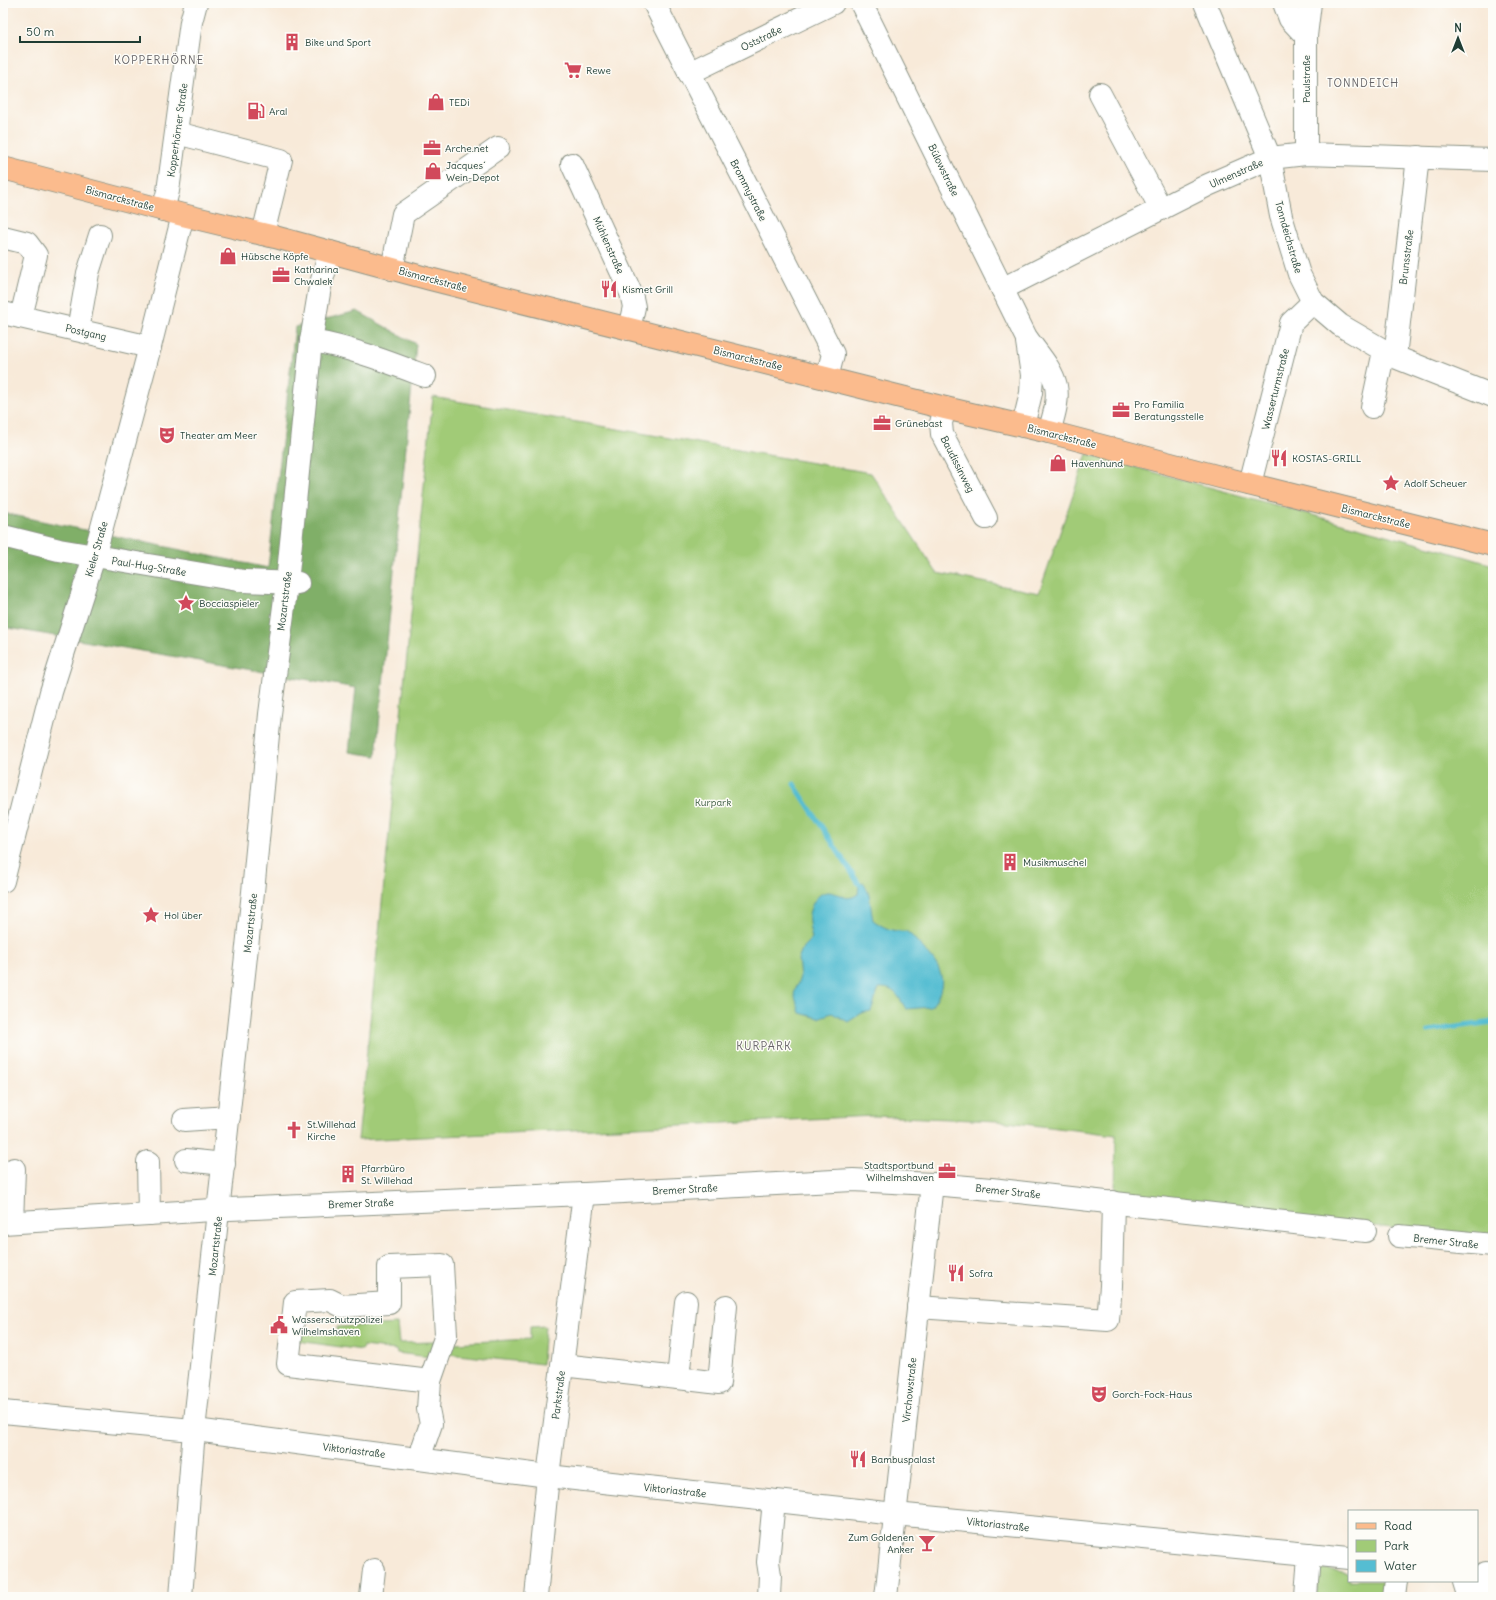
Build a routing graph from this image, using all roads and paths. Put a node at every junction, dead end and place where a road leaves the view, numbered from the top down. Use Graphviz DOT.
graph roads {
  1 [pos="196,3"];
  2 [pos="654,3"];
  3 [pos="833,3"];
  4 [pos="861,3"];
  5 [pos="1205,3"];
  6 [pos="1284,3"];
  7 [pos="1310,3"];
  8 [pos="1306,36"];
  9 [pos="689,73"];
  10 [pos="1100,94"];
  11 [pos="177,133"];
  12 [pos="498,148"];
  13 [pos="1306,154"];
  14 [pos="1418,157"];
  15 [pos="1270,158"];
  16 [pos="1493,160"];
  17 [pos="572,164"];
  18 [pos="3,168"];
  19 [pos="1161,209"];
  20 [pos="173,213"];
  21 [pos="263,234"];
  22 [pos="100,235"];
  23 [pos="3,237"];
  24 [pos="330,252"];
  25 [pos="392,268"];
  26 [pos="1002,289"];
  27 [pos="1313,302"];
  28 [pos="12,315"];
  29 [pos="628,329"];
  30 [pos="78,330"];
  31 [pos="1026,337"];
  32 [pos="311,341"];
  33 [pos="150,347"];
  34 [pos="1390,354"];
  35 [pos="425,376"];
  36 [pos="827,378"];
  37 [pos="1493,396"];
  38 [pos="1372,406"];
  39 [pos="945,408"];
  40 [pos="1022,426"];
  41 [pos="1049,432"];
  42 [pos="1250,484"];
  43 [pos="986,518"];
  44 [pos="3,536"];
  45 [pos="1493,545"];
  46 [pos="94,557"];
  47 [pos="292,583"];
  48 [pos="3,881"];
  49 [pos="229,1117"];
  50 [pos="184,1120"];
  51 [pos="186,1160"];
  52 [pos="148,1162"];
  53 [pos="224,1164"];
  54 [pos="14,1168"];
  55 [pos="932,1184"];
  56 [pos="584,1194"];
  57 [pos="1113,1202"];
  58 [pos="219,1210"];
  59 [pos="150,1214"];
  60 [pos="8,1222"];
  61 [pos="1365,1231"];
  62 [pos="1399,1236"];
  63 [pos="1493,1245"];
  64 [pos="686,1302"];
  65 [pos="726,1306"];
  66 [pos="918,1307"];
  67 [pos="563,1360"];
  68 [pos="679,1373"];
  69 [pos="430,1381"];
  70 [pos="3,1412"];
  71 [pos="194,1430"];
  72 [pos="422,1453"];
  73 [pos="548,1476"];
  74 [pos="774,1501"];
  75 [pos="895,1514"];
  76 [pos="1309,1554"];
  77 [pos="1348,1558"];
  78 [pos="374,1570"];
  79 [pos="1485,1573"];
  80 [pos="1396,1582"];
  81 [pos="1464,1582"];
  82 [pos="181,1597"];
  83 [pos="371,1597"];
  84 [pos="536,1597"];
  85 [pos="769,1597"];
  86 [pos="886,1597"];
  87 [pos="1306,1597"];
  88 [pos="1394,1597"];
  89 [pos="1469,1597"];
  90 [pos="1481,1597"];
  1 -- 11 [label="street, Kopperhörner Straße"];
  2 -- 9 [label="street, Brommystraße"];
  3 -- 9 [label="street, Oststraße"];
  4 -- 26 [label="street, Bülowstraße"];
  5 -- 15 [label="street, Tonndeichstraße"];
  6 -- 8 [label="street"];
  7 -- 8 [label="street, Paulstraße"];
  8 -- 13 [label="street, Paulstraße"];
  9 -- 36 [label="street, Brommystraße"];
  10 -- 19 [label="street"];
  11 -- 20 [label="street, Kopperhörner Straße"];
  11 -- 21 [label="street"];
  12 -- 25 [label="street"];
  13 -- 14 [label="street, Ulmenstraße"];
  13 -- 15 [label="street, Ulmenstraße"];
  14 -- 16 [label="street, Ulmenstraße"];
  14 -- 34 [label="street, Brunsstraße"];
  15 -- 19 [label="street, Ulmenstraße"];
  15 -- 27 [label="street, Tonndeichstraße"];
  17 -- 29 [label="street, Mühlenstraße"];
  18 -- 20 [label="main road, Bismarckstraße"];
  19 -- 26 [label="street, Ulmenstraße"];
  20 -- 21 [label="main road, Bismarckstraße"];
  20 -- 33 [label="street, Kieler Straße"];
  21 -- 24 [label="main road, Bismarckstraße"];
  22 -- 30 [label="street"];
  23 -- 28 [label="street, Postgang"];
  24 -- 25 [label="main road, Bismarckstraße"];
  24 -- 32 [label="street, Mozartstraße"];
  25 -- 29 [label="main road, Bismarckstraße"];
  26 -- 31 [label="street, Bülowstraße"];
  27 -- 34 [label="street, Tonndeichstraße"];
  27 -- 42 [label="street, Wasserturmstraße"];
  28 -- 30 [label="street, Postgang"];
  29 -- 36 [label="main road, Bismarckstraße"];
  30 -- 33 [label="street, Postgang"];
  31 -- 40 [label="street, Bülowstraße"];
  31 -- 41 [label="street, Bülowstraße"];
  32 -- 35 [label="street"];
  32 -- 47 [label="street, Mozartstraße"];
  33 -- 46 [label="street, Kieler Straße"];
  34 -- 37 [label="street, Tonndeichstraße"];
  34 -- 38 [label="street, Brunsstraße"];
  36 -- 39 [label="main road, Bismarckstraße"];
  39 -- 40 [label="main road, Bismarckstraße"];
  39 -- 43 [label="street, Baudissinweg"];
  40 -- 41 [label="main road, Bismarckstraße"];
  41 -- 42 [label="main road, Bismarckstraße"];
  42 -- 45 [label="main road, Bismarckstraße"];
  44 -- 46 [label="street, Paul-Hug-Straße"];
  46 -- 47 [label="street, Paul-Hug-Straße"];
  46 -- 48 [label="street, Kieler Straße"];
  47 -- 49 [label="street, Mozartstraße"];
  49 -- 50 [label="street"];
  49 -- 53 [label="street, Mozartstraße"];
  51 -- 53 [label="street"];
  52 -- 59 [label="street"];
  53 -- 58 [label="street, Mozartstraße"];
  54 -- 60 [label="street"];
  55 -- 56 [label="street, Bremer Straße"];
  55 -- 57 [label="street, Bremer Straße"];
  55 -- 66 [label="street, Virchowstraße"];
  56 -- 58 [label="street, Bremer Straße"];
  56 -- 67 [label="street, Parkstraße"];
  57 -- 61 [label="street, Bremer Straße"];
  57 -- 66 [label="street"];
  58 -- 59 [label="street, Bremer Straße"];
  58 -- 71 [label="street, Mozartstraße"];
  59 -- 60 [label="street, Bremer Straße"];
  62 -- 63 [label="street, Bremer Straße"];
  64 -- 68 [label="street"];
  65 -- 68 [label="street"];
  66 -- 75 [label="street, Virchowstraße"];
  67 -- 68 [label="street"];
  67 -- 73 [label="street, Parkstraße"];
  69 -- 69 [label="street"];
  69 -- 72 [label="street"];
  70 -- 71 [label="street, Viktoriastraße"];
  71 -- 72 [label="street, Viktoriastraße"];
  71 -- 82 [label="street, Mozartstraße"];
  72 -- 73 [label="street, Viktoriastraße"];
  73 -- 74 [label="street, Viktoriastraße"];
  73 -- 84 [label="street, Parkstraße"];
  74 -- 75 [label="street, Viktoriastraße"];
  74 -- 85 [label="street"];
  75 -- 76 [label="street, Viktoriastraße"];
  75 -- 86 [label="street, Virchowstraße"];
  76 -- 77 [label="street, Viktoriastraße"];
  76 -- 87 [label="street"];
  78 -- 83 [label="street"];
  79 -- 90 [label="street"];
  80 -- 88 [label="street"];
  81 -- 89 [label="street"];
}
